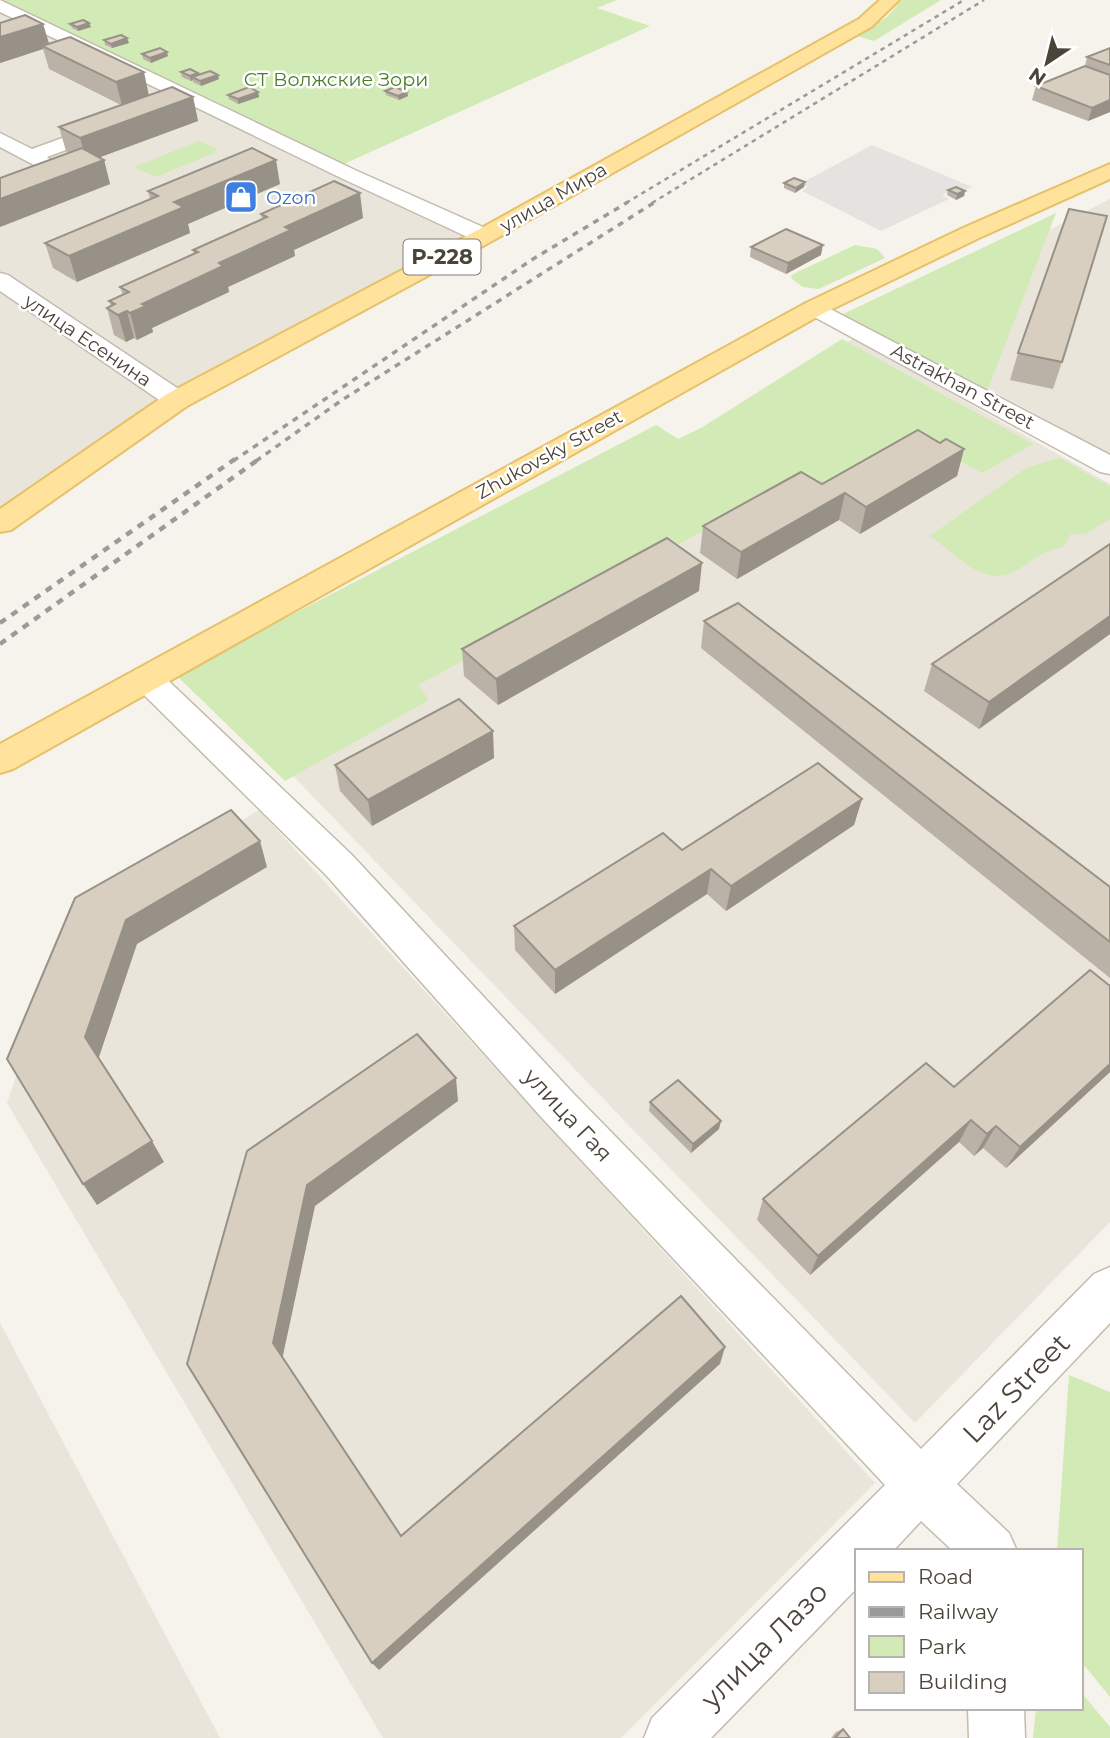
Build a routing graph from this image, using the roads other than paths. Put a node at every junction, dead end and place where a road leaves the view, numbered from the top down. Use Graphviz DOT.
graph roads {
  1 [pos="890,0"];
  2 [pos="0,5"];
  3 [pos="189,97"];
  4 [pos="166,106"];
  5 [pos="132,118"];
  6 [pos="0,139"];
  7 [pos="31,156"];
  8 [pos="1110,170"];
  9 [pos="33,179"];
  10 [pos="484,236"];
  11 [pos="0,280"];
  12 [pos="815,308"];
  13 [pos="177,400"];
  14 [pos="1110,466"];
  15 [pos="0,523"];
  16 [pos="146,678"];
  17 [pos="0,760"];
  18 [pos="1110,1290"];
  19 [pos="921,1486"];
  20 [pos="859,1549"];
  21 [pos="989,1549"];
  22 [pos="855,1553"];
  23 [pos="996,1710"];
  24 [pos="673,1738"];
  25 [pos="997,1738"];
  1 -- 10 [label="main road, улица Мира / Р-228"];
  2 -- 3 [label="street"];
  3 -- 4 [label="street"];
  3 -- 10 [label="street"];
  5 -- 7 [label="street"];
  6 -- 7 [label="street"];
  7 -- 9 [label="street"];
  8 -- 12 [label="main road, Zhukovsky Street"];
  10 -- 13 [label="main road, улица Мира / Р-228"];
  11 -- 13 [label="street, улица Есенина"];
  12 -- 14 [label="street, Astrakhan Street"];
  12 -- 16 [label="main road, Zhukovsky Street"];
  13 -- 15 [label="main road, улица Мира / Р-228"];
  16 -- 17 [label="main road, Zhukovsky Street"];
  16 -- 19 [label="street, улица Гая"];
  18 -- 19 [label="street, Laz Street"];
  19 -- 20 [label="street, улица Лазо"];
  19 -- 21 [label="street, улица Гая"];
  22 -- 24 [label="street, улица Лазо"];
  23 -- 25 [label="street"];
}
